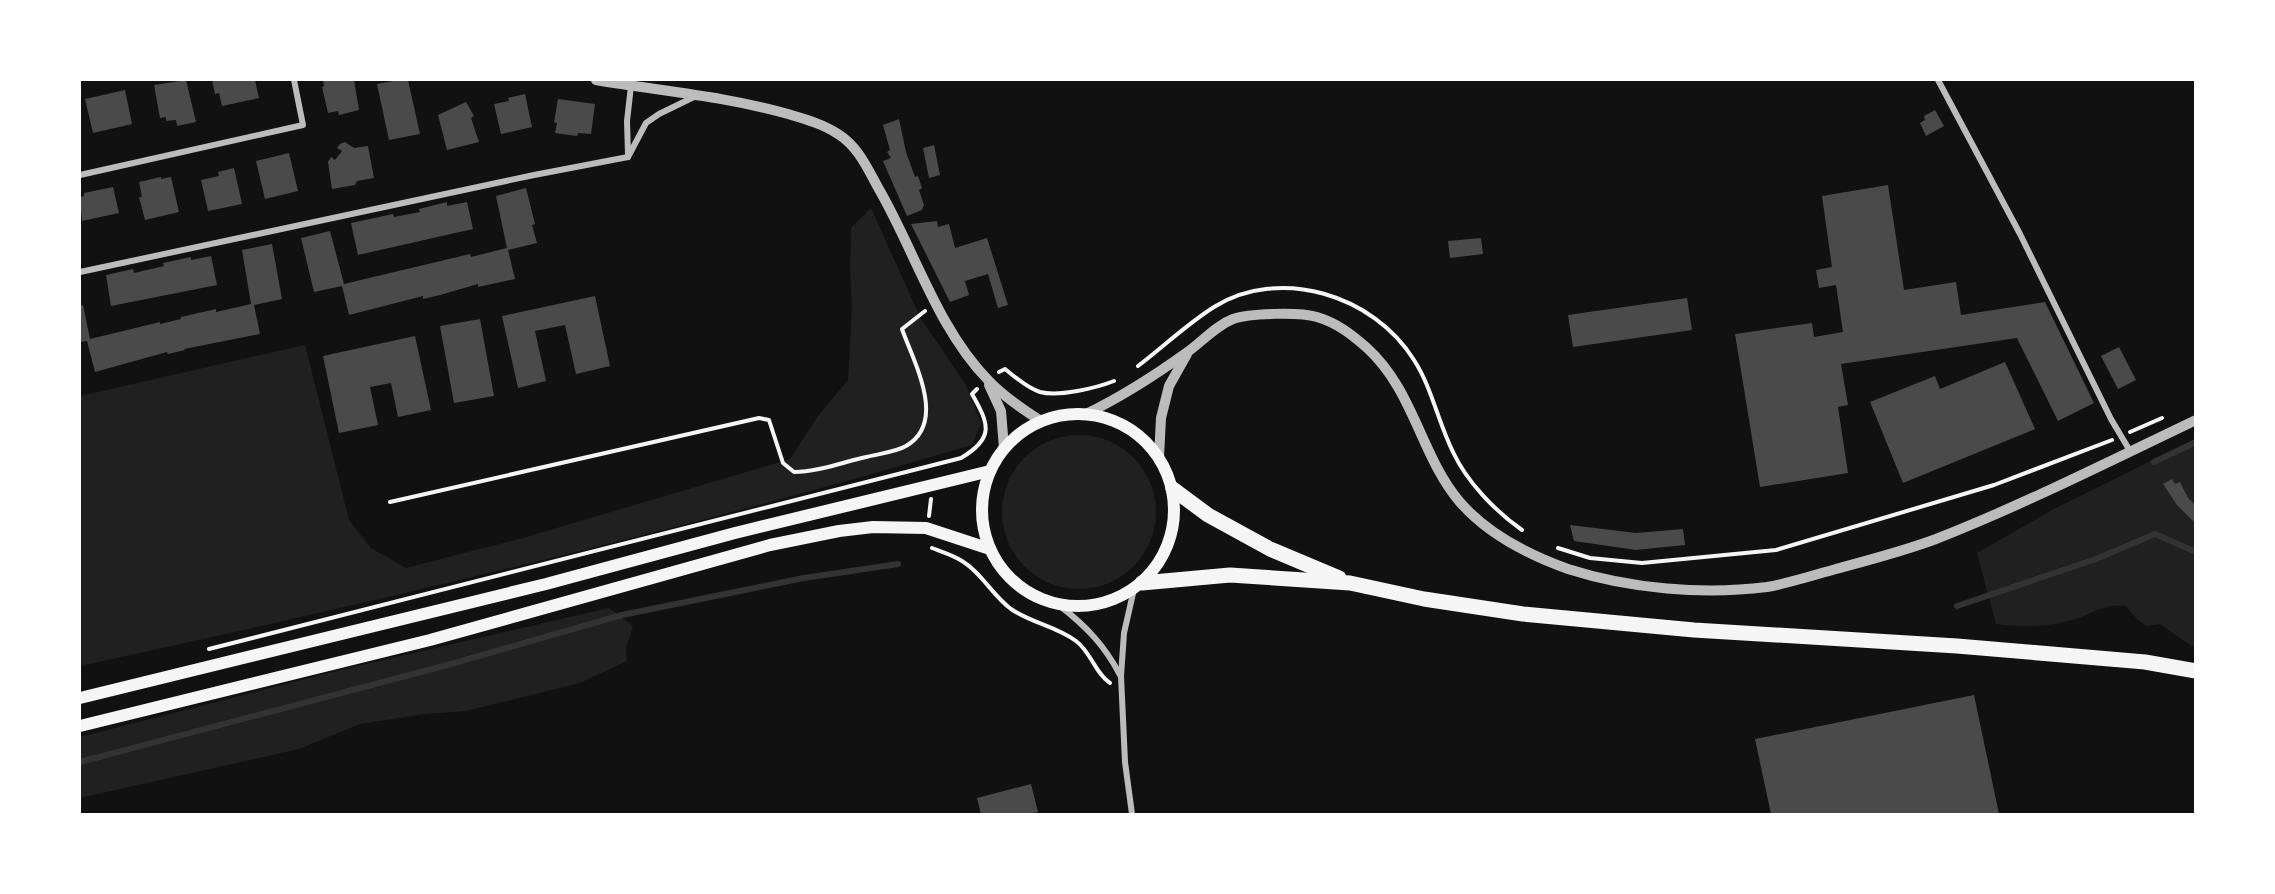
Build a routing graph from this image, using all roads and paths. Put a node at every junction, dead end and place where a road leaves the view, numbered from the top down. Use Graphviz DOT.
graph roads {
  1 [pos="294,80"];
  2 [pos="596,80"];
  3 [pos="1938,80"];
  4 [pos="631,86"];
  5 [pos="696,95"];
  6 [pos="628,157"];
  7 [pos="80,175"];
  8 [pos="80,272"];
  9 [pos="935,303"];
  10 [pos="1189,351"];
  11 [pos="1005,369"];
  12 [pos="1134,369"];
  13 [pos="987,379"];
  14 [pos="1115,381"];
  15 [pos="972,394"];
  16 [pos="1086,414"];
  17 [pos="2196,420"];
  18 [pos="1041,421"];
  19 [pos="2121,436"];
  20 [pos="1004,448"];
  21 [pos="2130,451"];
  22 [pos="1159,457"];
  23 [pos="931,466"];
  24 [pos="990,471"];
  25 [pos="932,487"];
  26 [pos="1173,489"];
  27 [pos="390,502"];
  28 [pos="926,528"];
  29 [pos="1527,533"];
  30 [pos="1554,546"];
  31 [pos="990,549"];
  32 [pos="1350,583"];
  33 [pos="1138,586"];
  34 [pos="1060,606"];
  35 [pos="206,650"];
  36 [pos="2196,671"];
  37 [pos="1121,676"];
  38 [pos="1123,690"];
  39 [pos="80,698"];
  40 [pos="80,726"];
  41 [pos="1132,814"];
  1 -- 7 [label="street"];
  2 -- 4 [label="street"];
  3 -- 19 [label="street"];
  4 -- 5 [label="street"];
  4 -- 6 [label="street"];
  5 -- 6 [label="street"];
  5 -- 9 [label="street"];
  6 -- 8 [label="street"];
  9 -- 13 [label="street"];
  9 -- 27 [label="path"];
  10 -- 16 [label="street"];
  10 -- 21 [label="street"];
  10 -- 22 [label="street"];
  11 -- 14 [label="path"];
  12 -- 29 [label="path"];
  13 -- 18 [label="street"];
  13 -- 20 [label="street"];
  15 -- 23 [label="path"];
  16 -- 18 [label="main road"];
  16 -- 22 [label="main road"];
  17 -- 21 [label="street"];
  18 -- 20 [label="main road"];
  19 -- 21 [label="street"];
  19 -- 30 [label="path"];
  20 -- 24 [label="main road"];
  22 -- 26 [label="main road"];
  23 -- 25 [label="path"];
  23 -- 35 [label="path"];
  24 -- 25 [label="main road"];
  24 -- 31 [label="main road"];
  25 -- 28 [label="path"];
  25 -- 39 [label="main road"];
  26 -- 32 [label="highway"];
  26 -- 33 [label="main road"];
  28 -- 31 [label="main road"];
  28 -- 38 [label="path"];
  28 -- 40 [label="main road"];
  31 -- 34 [label="main road"];
  32 -- 33 [label="highway"];
  32 -- 36 [label="highway"];
  33 -- 34 [label="main road"];
  33 -- 37 [label="street"];
  34 -- 37 [label="street"];
  37 -- 38 [label="street"];
  38 -- 41 [label="street"];
}
